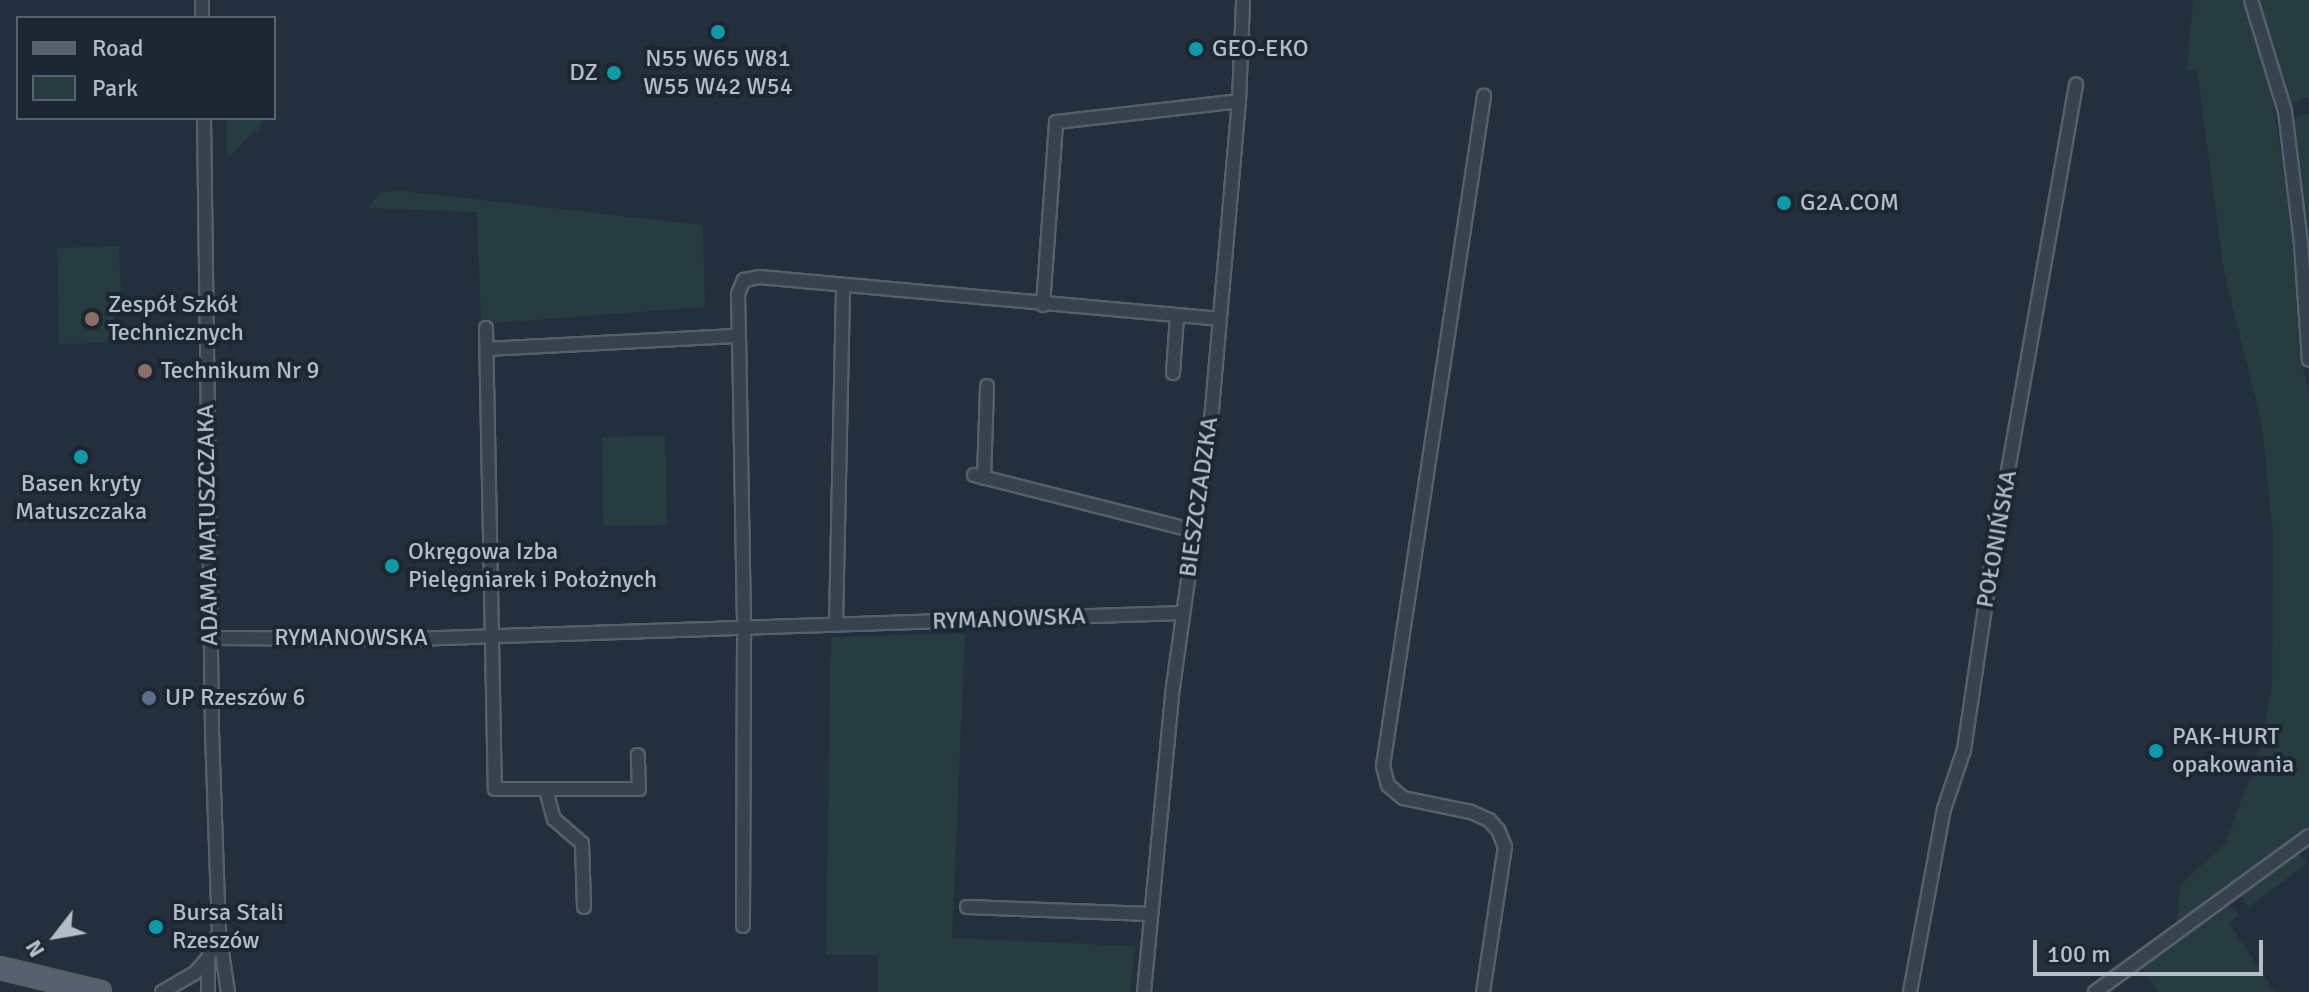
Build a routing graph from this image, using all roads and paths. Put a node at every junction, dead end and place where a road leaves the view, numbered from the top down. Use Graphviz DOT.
graph roads {
  1 [pos="1243,0"];
  2 [pos="2251,0"];
  3 [pos="2076,84"];
  4 [pos="1484,96"];
  5 [pos="1239,101"];
  6 [pos="204,120"];
  7 [pos="843,285"];
  8 [pos="1043,305"];
  9 [pos="1177,316"];
  10 [pos="1218,319"];
  11 [pos="486,328"];
  12 [pos="739,336"];
  13 [pos="487,349"];
  14 [pos="2309,360"];
  15 [pos="1173,373"];
  16 [pos="987,386"];
  17 [pos="1196,531"];
  18 [pos="1182,613"];
  19 [pos="836,624"];
  20 [pos="743,627"];
  21 [pos="492,637"];
  22 [pos="211,638"];
  23 [pos="638,755"];
  24 [pos="546,790"];
  25 [pos="2308,840"];
  26 [pos="584,907"];
  27 [pos="967,907"];
  28 [pos="1150,914"];
  29 [pos="743,926"];
  30 [pos="219,932"];
  31 [pos="208,958"];
  32 [pos="0,968"];
  33 [pos="100,992"];
  34 [pos="162,992"];
  35 [pos="208,992"];
  36 [pos="228,992"];
  37 [pos="1144,992"];
  38 [pos="1483,992"];
  39 [pos="1910,992"];
  40 [pos="2095,992"];
  1 -- 5 [label="street, BIESZCZADZKA"];
  2 -- 14 [label="street"];
  3 -- 39 [label="street, POŁONIŃSKA"];
  4 -- 38 [label="street"];
  5 -- 8 [label="street"];
  5 -- 10 [label="street, BIESZCZADZKA"];
  6 -- 22 [label="street, ADAMA MATUSZCZAKA"];
  7 -- 8 [label="street"];
  7 -- 12 [label="street"];
  7 -- 19 [label="street"];
  8 -- 9 [label="street"];
  9 -- 10 [label="street"];
  9 -- 15 [label="street"];
  10 -- 17 [label="street, BIESZCZADZKA"];
  11 -- 13 [label="street"];
  12 -- 13 [label="street"];
  12 -- 20 [label="street"];
  13 -- 21 [label="street"];
  16 -- 17 [label="street"];
  17 -- 18 [label="street, BIESZCZADZKA"];
  18 -- 19 [label="street, RYMANOWSKA"];
  18 -- 28 [label="street, BIESZCZADZKA"];
  19 -- 20 [label="street, RYMANOWSKA"];
  20 -- 21 [label="street, RYMANOWSKA"];
  20 -- 29 [label="street"];
  21 -- 22 [label="street, RYMANOWSKA"];
  21 -- 24 [label="street"];
  22 -- 30 [label="street, ADAMA MATUSZCZAKA"];
  23 -- 24 [label="street"];
  24 -- 26 [label="street"];
  25 -- 40 [label="street"];
  27 -- 28 [label="street"];
  28 -- 37 [label="street, BIESZCZADZKA"];
  30 -- 31 [label="street, ADAMA MATUSZCZAKA"];
  30 -- 36 [label="street, ADAMA MATUSZCZAKA"];
  31 -- 34 [label="street, ADAMA MATUSZCZAKA"];
  31 -- 35 [label="street, ADAMA MATUSZCZAKA"];
  32 -- 33 [label="main road"];
}
